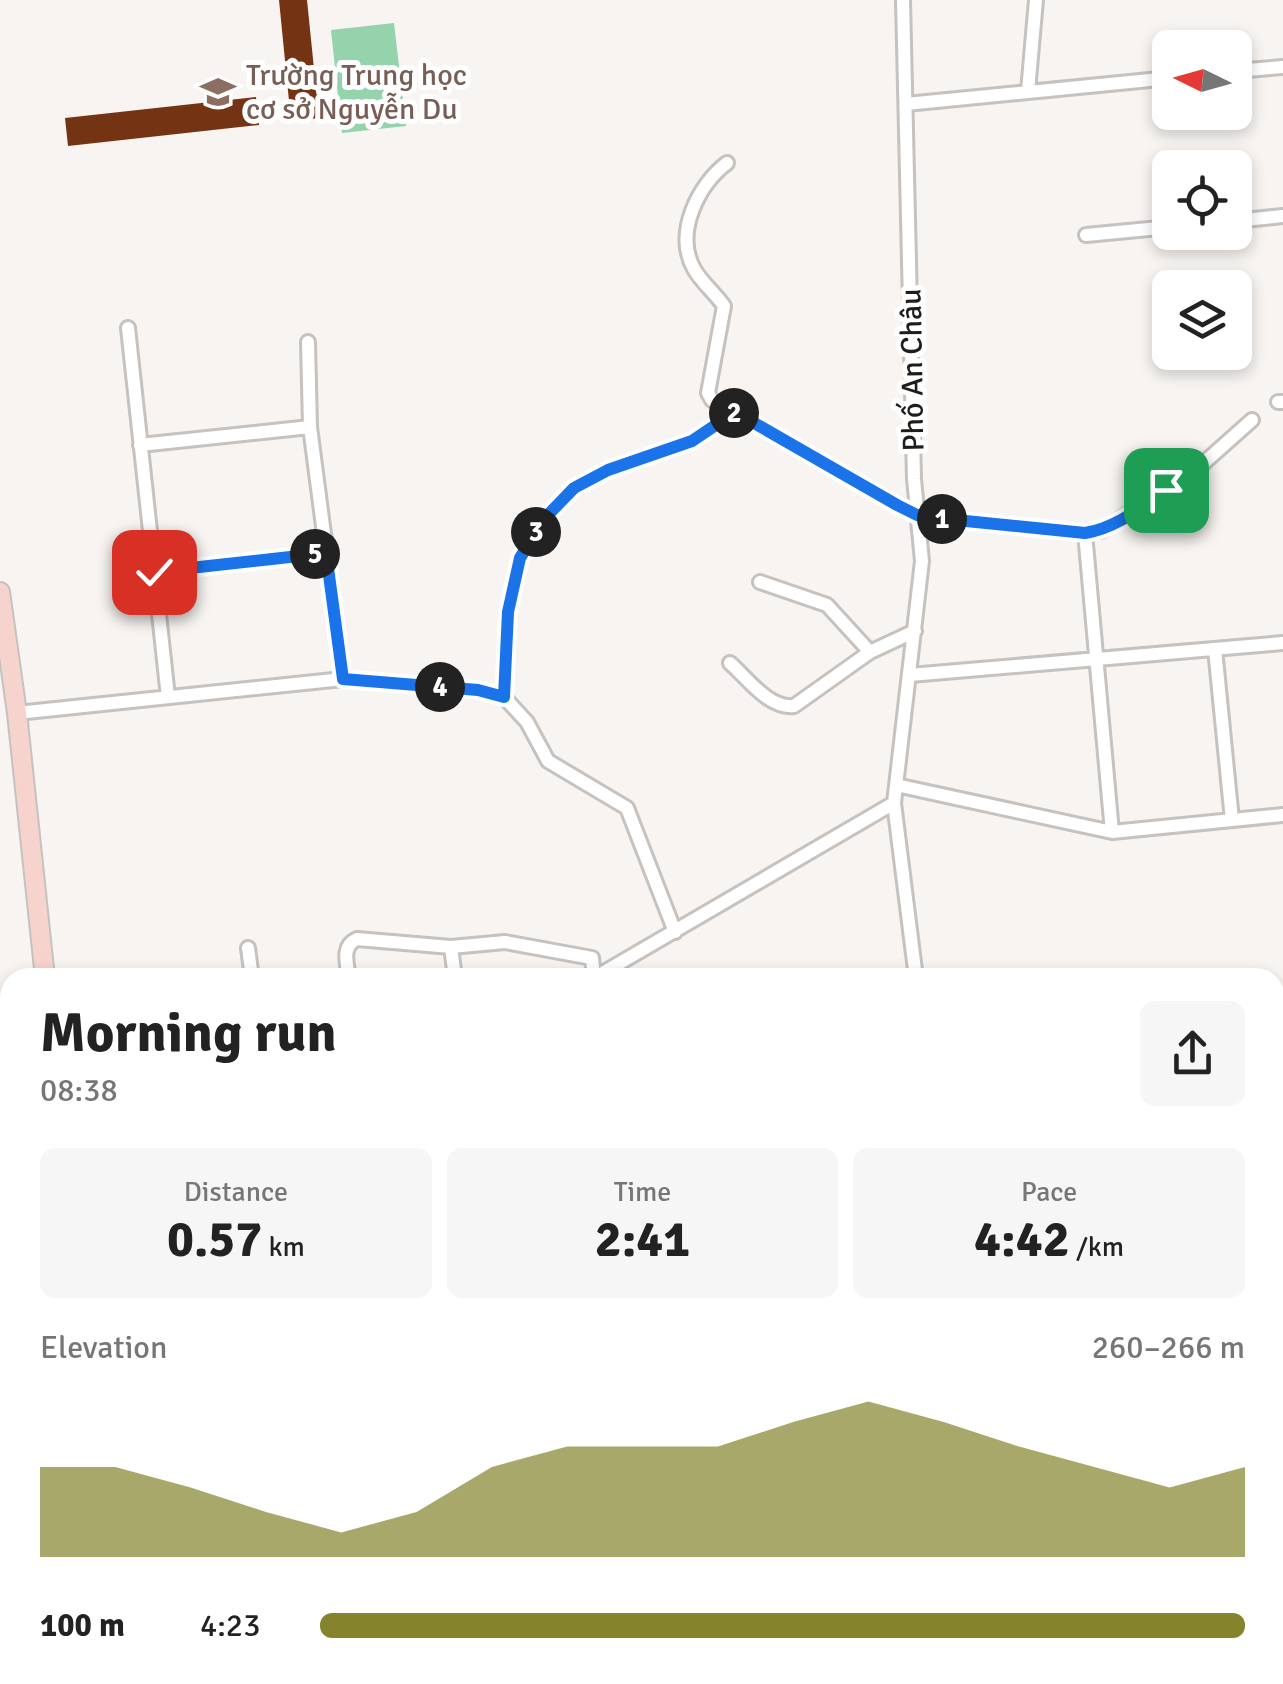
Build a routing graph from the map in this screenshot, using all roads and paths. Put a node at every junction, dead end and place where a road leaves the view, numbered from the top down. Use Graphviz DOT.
graph roads {
  1 [pos="903,0"];
  2 [pos="1036,0"];
  3 [pos="1283,66"];
  4 [pos="1252,69"];
  5 [pos="1152,80"];
  6 [pos="1028,92"];
  7 [pos="906,104"];
  8 [pos="727,163"];
  9 [pos="1283,216"];
  10 [pos="1252,219"];
  11 [pos="1152,229"];
  12 [pos="1086,235"];
  13 [pos="128,328"];
  14 [pos="308,342"];
  15 [pos="735,412"];
  16 [pos="1252,420"];
  17 [pos="310,427"];
  18 [pos="140,446"];
  19 [pos="917,515"];
  20 [pos="1085,533"];
  21 [pos="326,553"];
  22 [pos="154,572"];
  23 [pos="760,582"];
  24 [pos="0,592"];
  25 [pos="916,632"];
  26 [pos="1283,643"];
  27 [pos="1215,649"];
  28 [pos="870,652"];
  29 [pos="1097,659"];
  30 [pos="730,662"];
  31 [pos="910,675"];
  32 [pos="343,679"];
  33 [pos="168,696"];
  34 [pos="504,697"];
  35 [pos="17,713"];
  36 [pos="896,785"];
  37 [pos="894,802"];
  38 [pos="1283,815"];
  39 [pos="1232,820"];
  40 [pos="1112,832"];
  41 [pos="675,932"];
  42 [pos="451,947"];
  43 [pos="248,948"];
  44 [pos="44,968"];
  45 [pos="251,968"];
  46 [pos="348,968"];
  47 [pos="454,968"];
  48 [pos="593,968"];
  49 [pos="612,968"];
  50 [pos="915,968"];
  1 -- 7 [label="street, Phố An Châu"];
  2 -- 6 [label="street"];
  3 -- 4 [label="street"];
  5 -- 6 [label="street"];
  6 -- 7 [label="street"];
  7 -- 19 [label="street, Phố An Châu"];
  8 -- 15 [label="street"];
  9 -- 10 [label="street"];
  11 -- 12 [label="street"];
  13 -- 18 [label="street"];
  14 -- 17 [label="street"];
  15 -- 19 [label="street"];
  15 -- 34 [label="street"];
  16 -- 20 [label="street"];
  17 -- 18 [label="street"];
  17 -- 21 [label="street"];
  18 -- 22 [label="street"];
  19 -- 20 [label="street"];
  19 -- 25 [label="street, Phố An Châu"];
  20 -- 29 [label="street"];
  21 -- 22 [label="street"];
  21 -- 32 [label="street"];
  22 -- 33 [label="street"];
  23 -- 28 [label="street"];
  24 -- 35 [label="main road"];
  25 -- 28 [label="street"];
  25 -- 31 [label="street, Phố An Châu"];
  26 -- 27 [label="street"];
  27 -- 29 [label="street"];
  27 -- 39 [label="street"];
  28 -- 30 [label="street"];
  29 -- 31 [label="street"];
  29 -- 40 [label="street"];
  31 -- 36 [label="street, Phố An Châu"];
  32 -- 33 [label="street"];
  32 -- 34 [label="street"];
  33 -- 35 [label="street"];
  34 -- 41 [label="street"];
  35 -- 44 [label="main road"];
  36 -- 37 [label="street, Phố An Châu"];
  36 -- 40 [label="street"];
  37 -- 41 [label="street"];
  37 -- 50 [label="street, Phố An Châu"];
  38 -- 39 [label="street"];
  39 -- 40 [label="street"];
  41 -- 49 [label="street"];
  42 -- 46 [label="street"];
  42 -- 47 [label="street"];
  42 -- 48 [label="street"];
  43 -- 45 [label="street"];
}
